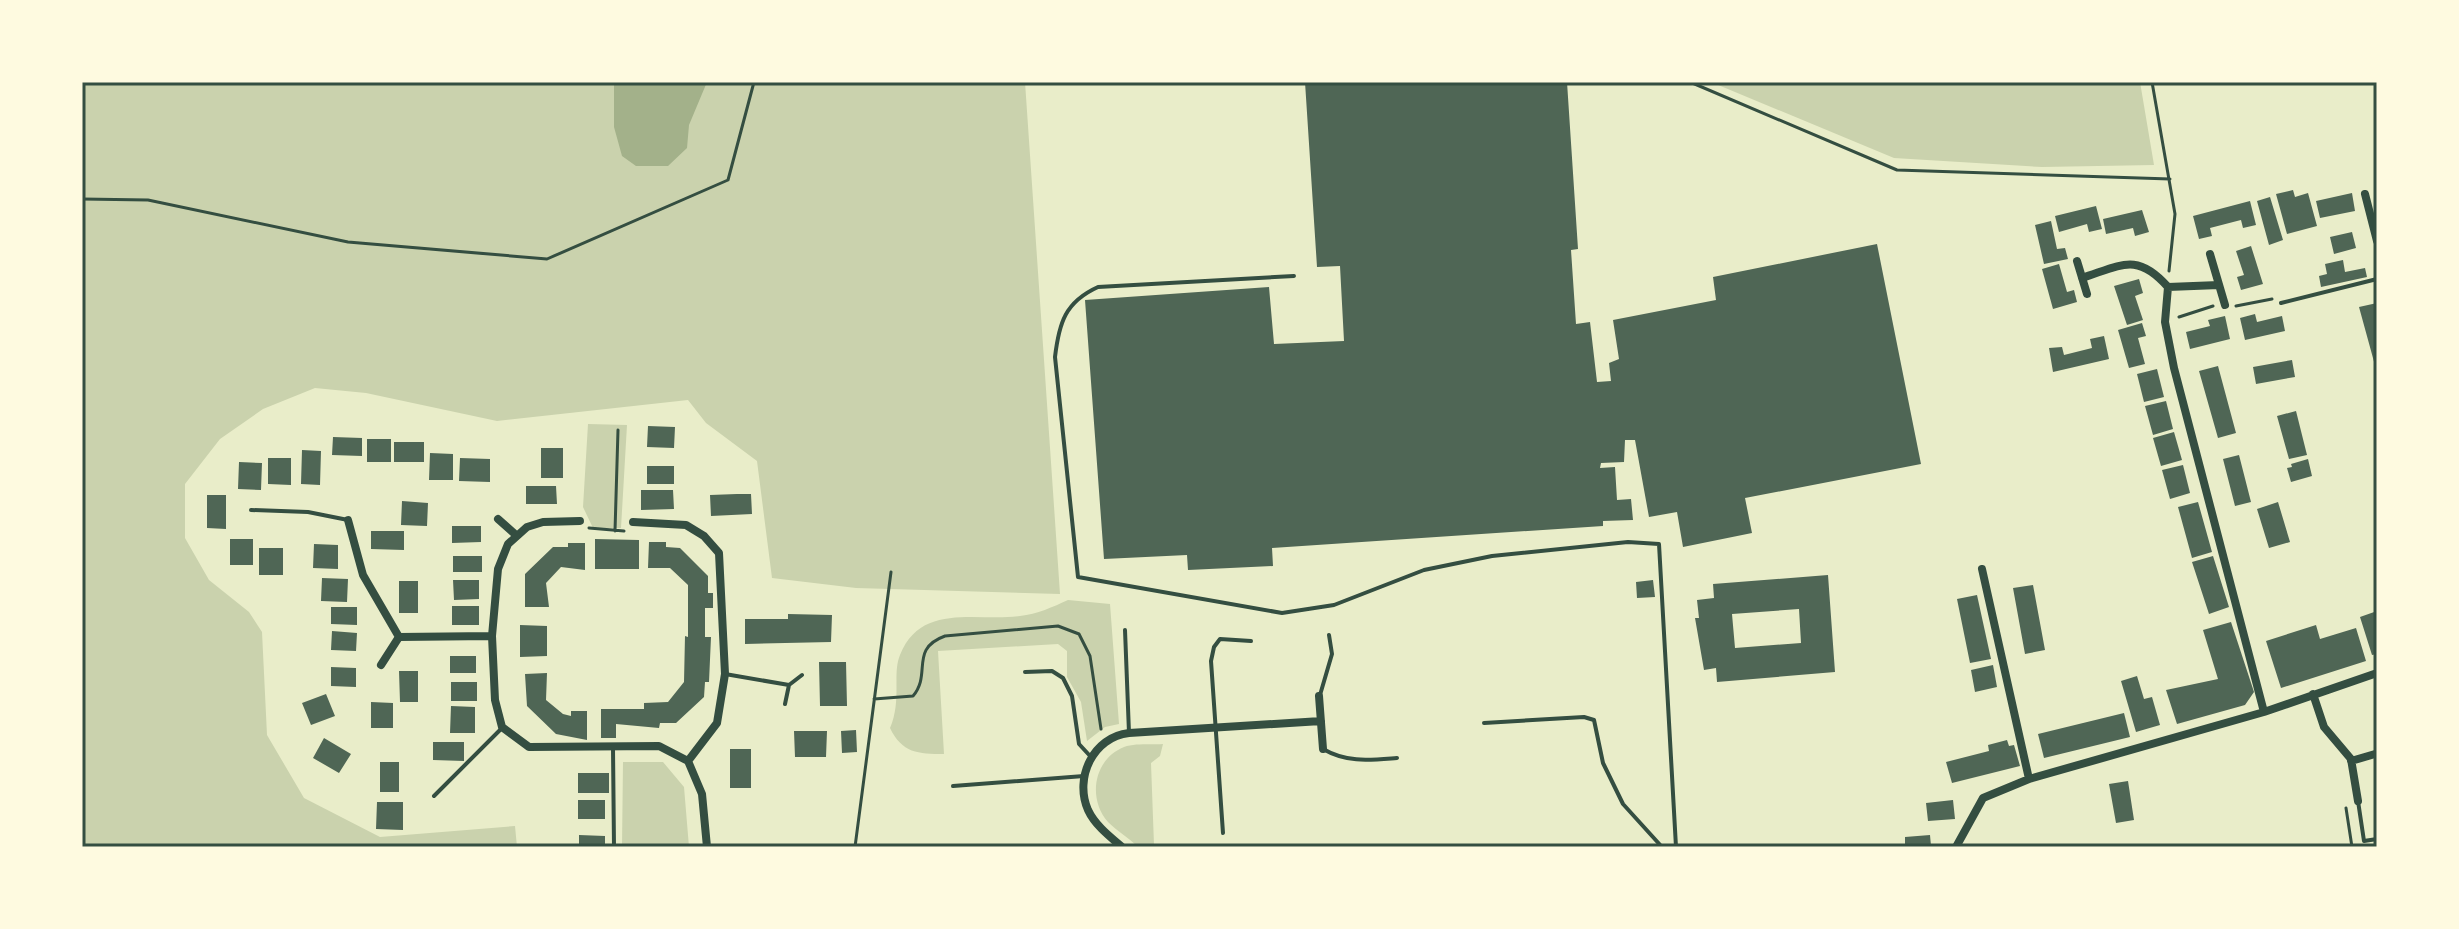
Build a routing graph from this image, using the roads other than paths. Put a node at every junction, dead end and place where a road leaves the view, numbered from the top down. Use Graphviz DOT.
graph roads {
  1 [pos="2365,194"];
  2 [pos="2377,241"];
  3 [pos="2210,254"];
  4 [pos="2077,261"];
  5 [pos="1294,276"];
  6 [pos="2082,278"];
  7 [pos="2377,279"];
  8 [pos="2219,285"];
  9 [pos="2168,287"];
  10 [pos="2087,294"];
  11 [pos="2281,303"];
  12 [pos="2225,305"];
  13 [pos="251,510"];
  14 [pos="498,519"];
  15 [pos="348,520"];
  16 [pos="580,521"];
  17 [pos="633,522"];
  18 [pos="516,535"];
  19 [pos="1982,569"];
  20 [pos="1125,630"];
  21 [pos="1329,635"];
  22 [pos="492,636"];
  23 [pos="399,637"];
  24 [pos="1251,641"];
  25 [pos="381,665"];
  26 [pos="1025,672"];
  27 [pos="2377,673"];
  28 [pos="725,674"];
  29 [pos="802,675"];
  30 [pos="789,685"];
  31 [pos="2313,694"];
  32 [pos="1319,696"];
  33 [pos="785,704"];
  34 [pos="2264,712"];
  35 [pos="1321,721"];
  36 [pos="1484,723"];
  37 [pos="502,727"];
  38 [pos="1215,728"];
  39 [pos="1129,733"];
  40 [pos="613,748"];
  41 [pos="1323,749"];
  42 [pos="2375,754"];
  43 [pos="1091,758"];
  44 [pos="1397,758"];
  45 [pos="688,761"];
  46 [pos="2351,761"];
  47 [pos="1084,776"];
  48 [pos="2029,779"];
  49 [pos="953,786"];
  50 [pos="434,796"];
  51 [pos="2358,801"];
  52 [pos="1223,833"];
  53 [pos="2377,839"];
  54 [pos="614,847"];
  55 [pos="707,847"];
  56 [pos="1122,847"];
  57 [pos="1662,847"];
  58 [pos="1676,847"];
  59 [pos="1956,847"];
  1 -- 2 [label="street"];
  3 -- 8 [label="street"];
  4 -- 6 [label="street"];
  5 -- 58 [label="lane"];
  6 -- 9 [label="street"];
  6 -- 10 [label="street"];
  7 -- 11 [label="lane"];
  8 -- 9 [label="street"];
  8 -- 12 [label="street"];
  9 -- 34 [label="street"];
  13 -- 15 [label="lane"];
  14 -- 18 [label="street"];
  15 -- 23 [label="street"];
  16 -- 18 [label="street"];
  17 -- 28 [label="street"];
  18 -- 22 [label="street"];
  19 -- 48 [label="street"];
  20 -- 39 [label="lane"];
  21 -- 32 [label="lane"];
  22 -- 23 [label="street"];
  22 -- 37 [label="street"];
  23 -- 25 [label="street"];
  24 -- 38 [label="lane"];
  26 -- 43 [label="lane"];
  27 -- 31 [label="street"];
  28 -- 30 [label="lane"];
  28 -- 45 [label="street"];
  29 -- 30 [label="lane"];
  30 -- 33 [label="lane"];
  31 -- 34 [label="street"];
  31 -- 46 [label="street"];
  32 -- 35 [label="street"];
  34 -- 48 [label="street"];
  35 -- 38 [label="street"];
  35 -- 41 [label="street"];
  36 -- 57 [label="lane"];
  37 -- 40 [label="street"];
  37 -- 50 [label="lane"];
  38 -- 39 [label="street"];
  38 -- 52 [label="lane"];
  39 -- 43 [label="street"];
  40 -- 45 [label="street"];
  40 -- 54 [label="lane"];
  41 -- 44 [label="lane"];
  42 -- 46 [label="street"];
  43 -- 47 [label="street"];
  45 -- 55 [label="street"];
  46 -- 51 [label="street"];
  47 -- 49 [label="lane"];
  47 -- 56 [label="street"];
  48 -- 59 [label="street"];
  51 -- 53 [label="lane"];
}
